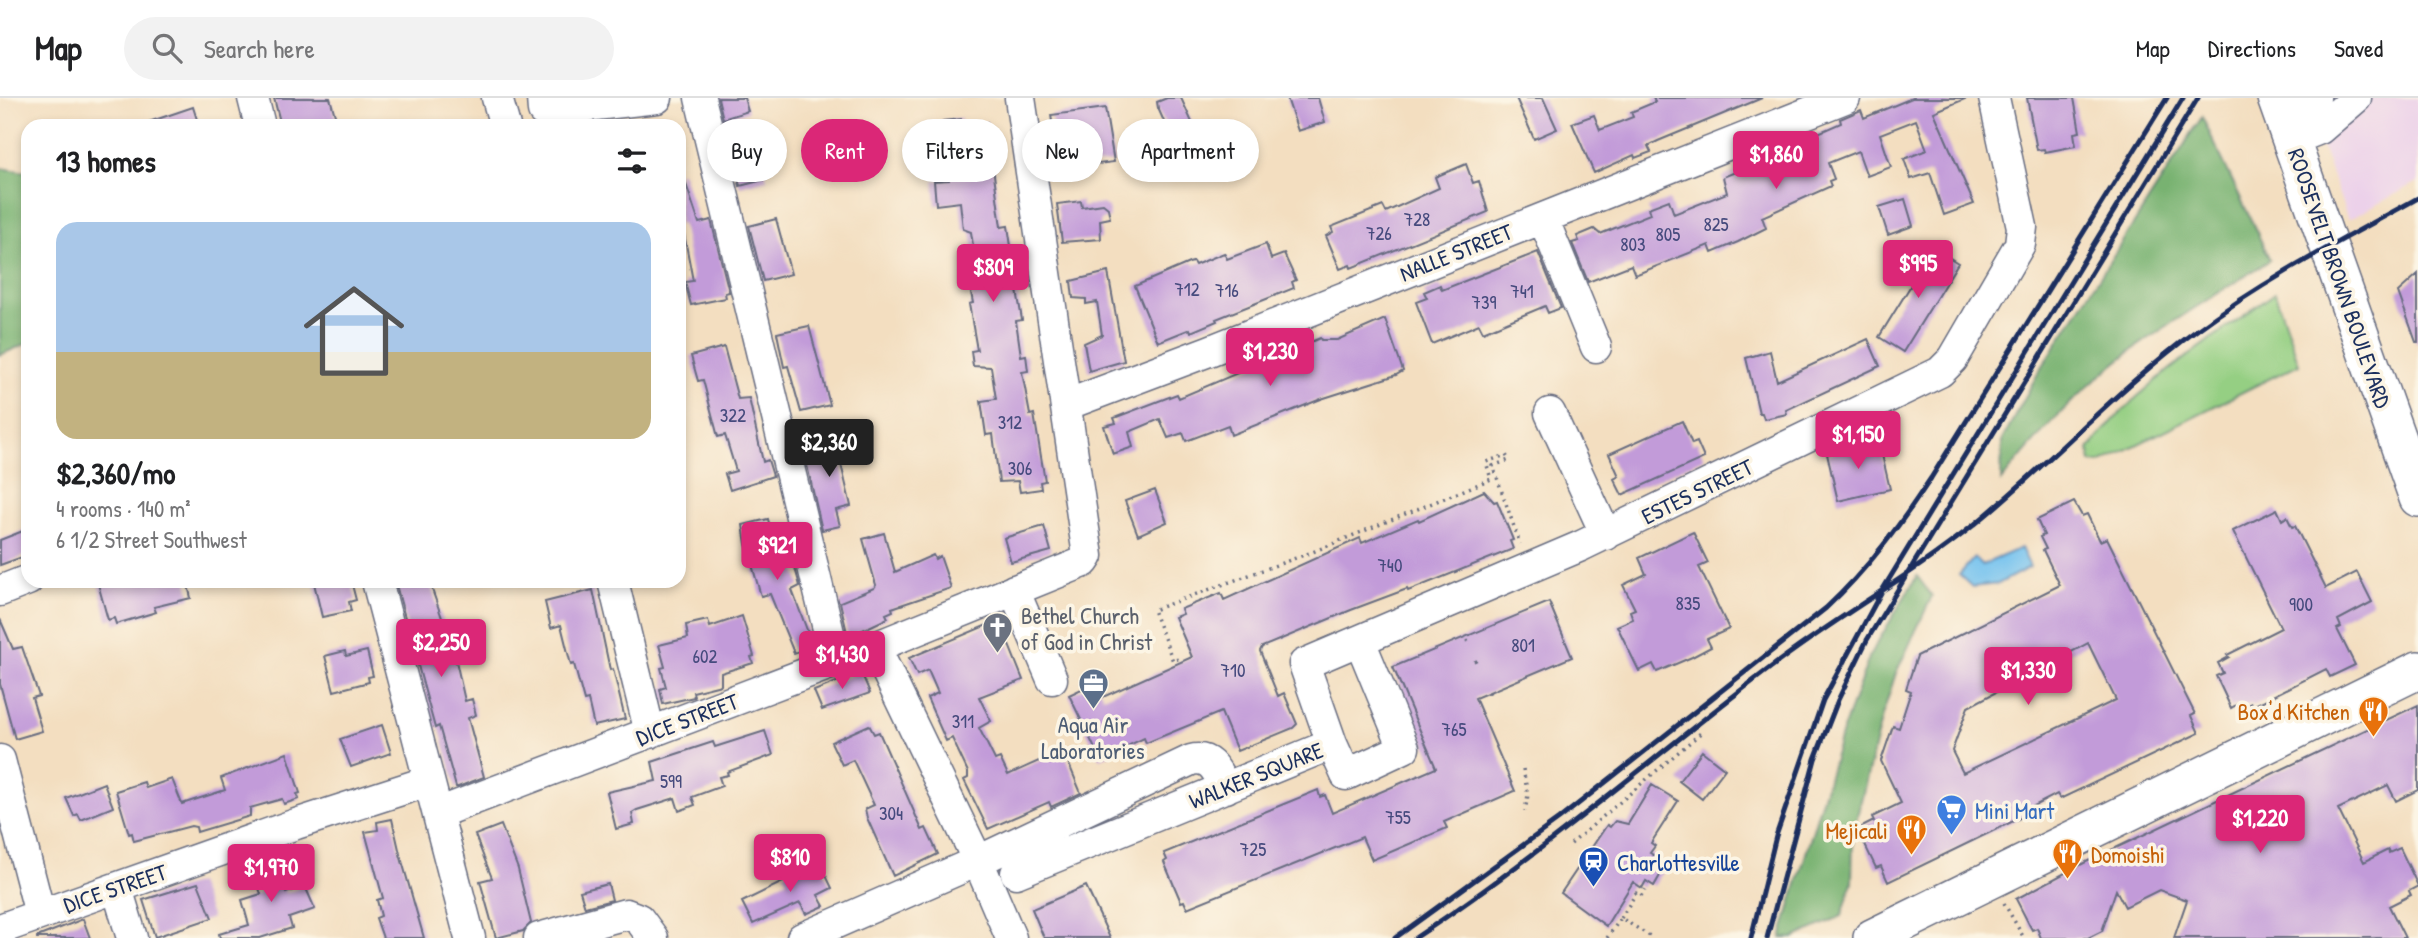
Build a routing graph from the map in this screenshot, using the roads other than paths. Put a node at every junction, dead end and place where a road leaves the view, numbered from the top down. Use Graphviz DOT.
graph roads {
  1 [pos="253,98"];
  2 [pos="497,98"];
  3 [pos="542,98"];
  4 [pos="657,98"];
  5 [pos="700,98"];
  6 [pos="1845,98"];
  7 [pos="1994,98"];
  8 [pos="2315,98"];
  9 [pos="2356,98"];
  10 [pos="1026,100"];
  11 [pos="2283,117"];
  12 [pos="258,119"];
  13 [pos="503,119"];
  14 [pos="1543,218"];
  15 [pos="1595,348"];
  16 [pos="1066,405"];
  17 [pos="1550,413"];
  18 [pos="2418,498"];
  19 [pos="1594,540"];
  20 [pos="21,583"];
  21 [pos="379,588"];
  22 [pos="615,588"];
  23 [pos="1014,590"];
  24 [pos="0,591"];
  25 [pos="1360,641"];
  26 [pos="875,647"];
  27 [pos="836,662"];
  28 [pos="2418,670"];
  29 [pos="1052,679"];
  30 [pos="650,733"];
  31 [pos="1332,744"];
  32 [pos="0,760"];
  33 [pos="429,781"];
  34 [pos="1226,788"];
  35 [pos="438,813"];
  36 [pos="978,861"];
  37 [pos="1016,873"];
  38 [pos="117,888"];
  39 [pos="40,914"];
  40 [pos="0,929"];
  41 [pos="132,938"];
  42 [pos="470,938"];
  43 [pos="540,938"];
  44 [pos="653,938"];
  45 [pos="802,938"];
  46 [pos="1011,938"];
  47 [pos="1872,938"];
  1 -- 12 [label="street"];
  2 -- 13 [label="street"];
  3 -- 4 [label="street"];
  5 -- 27 [label="street"];
  6 -- 14 [label="street, NALLE STREET"];
  7 -- 19 [label="street, ESTES STREET"];
  8 -- 11 [label="street"];
  9 -- 11 [label="street"];
  10 -- 16 [label="street"];
  11 -- 18 [label="main road, ROOSEVELT BROWN BOULEVARD"];
  14 -- 15 [label="street"];
  14 -- 16 [label="street, NALLE STREET"];
  16 -- 23 [label="street, DICE STREET"];
  17 -- 19 [label="street"];
  19 -- 25 [label="street, WALKER SQUARE"];
  20 -- 24 [label="street"];
  21 -- 33 [label="street"];
  22 -- 30 [label="street"];
  23 -- 26 [label="street, DICE STREET"];
  23 -- 29 [label="street"];
  25 -- 31 [label="street, WALKER SQUARE"];
  25 -- 31 [label="street"];
  26 -- 27 [label="street, DICE STREET"];
  26 -- 36 [label="street"];
  27 -- 30 [label="street, DICE STREET"];
  28 -- 47 [label="main road"];
  30 -- 35 [label="street, DICE STREET"];
  31 -- 34 [label="street, WALKER SQUARE"];
  32 -- 39 [label="street"];
  33 -- 35 [label="street"];
  33 -- 38 [label="street, DICE STREET"];
  34 -- 36 [label="street"];
  34 -- 37 [label="street, WALKER SQUARE"];
  35 -- 42 [label="street"];
  36 -- 45 [label="street"];
  36 -- 46 [label="street"];
  38 -- 39 [label="street, DICE STREET"];
  38 -- 41 [label="street"];
  39 -- 40 [label="street, DICE STREET"];
  43 -- 44 [label="street"];
}
